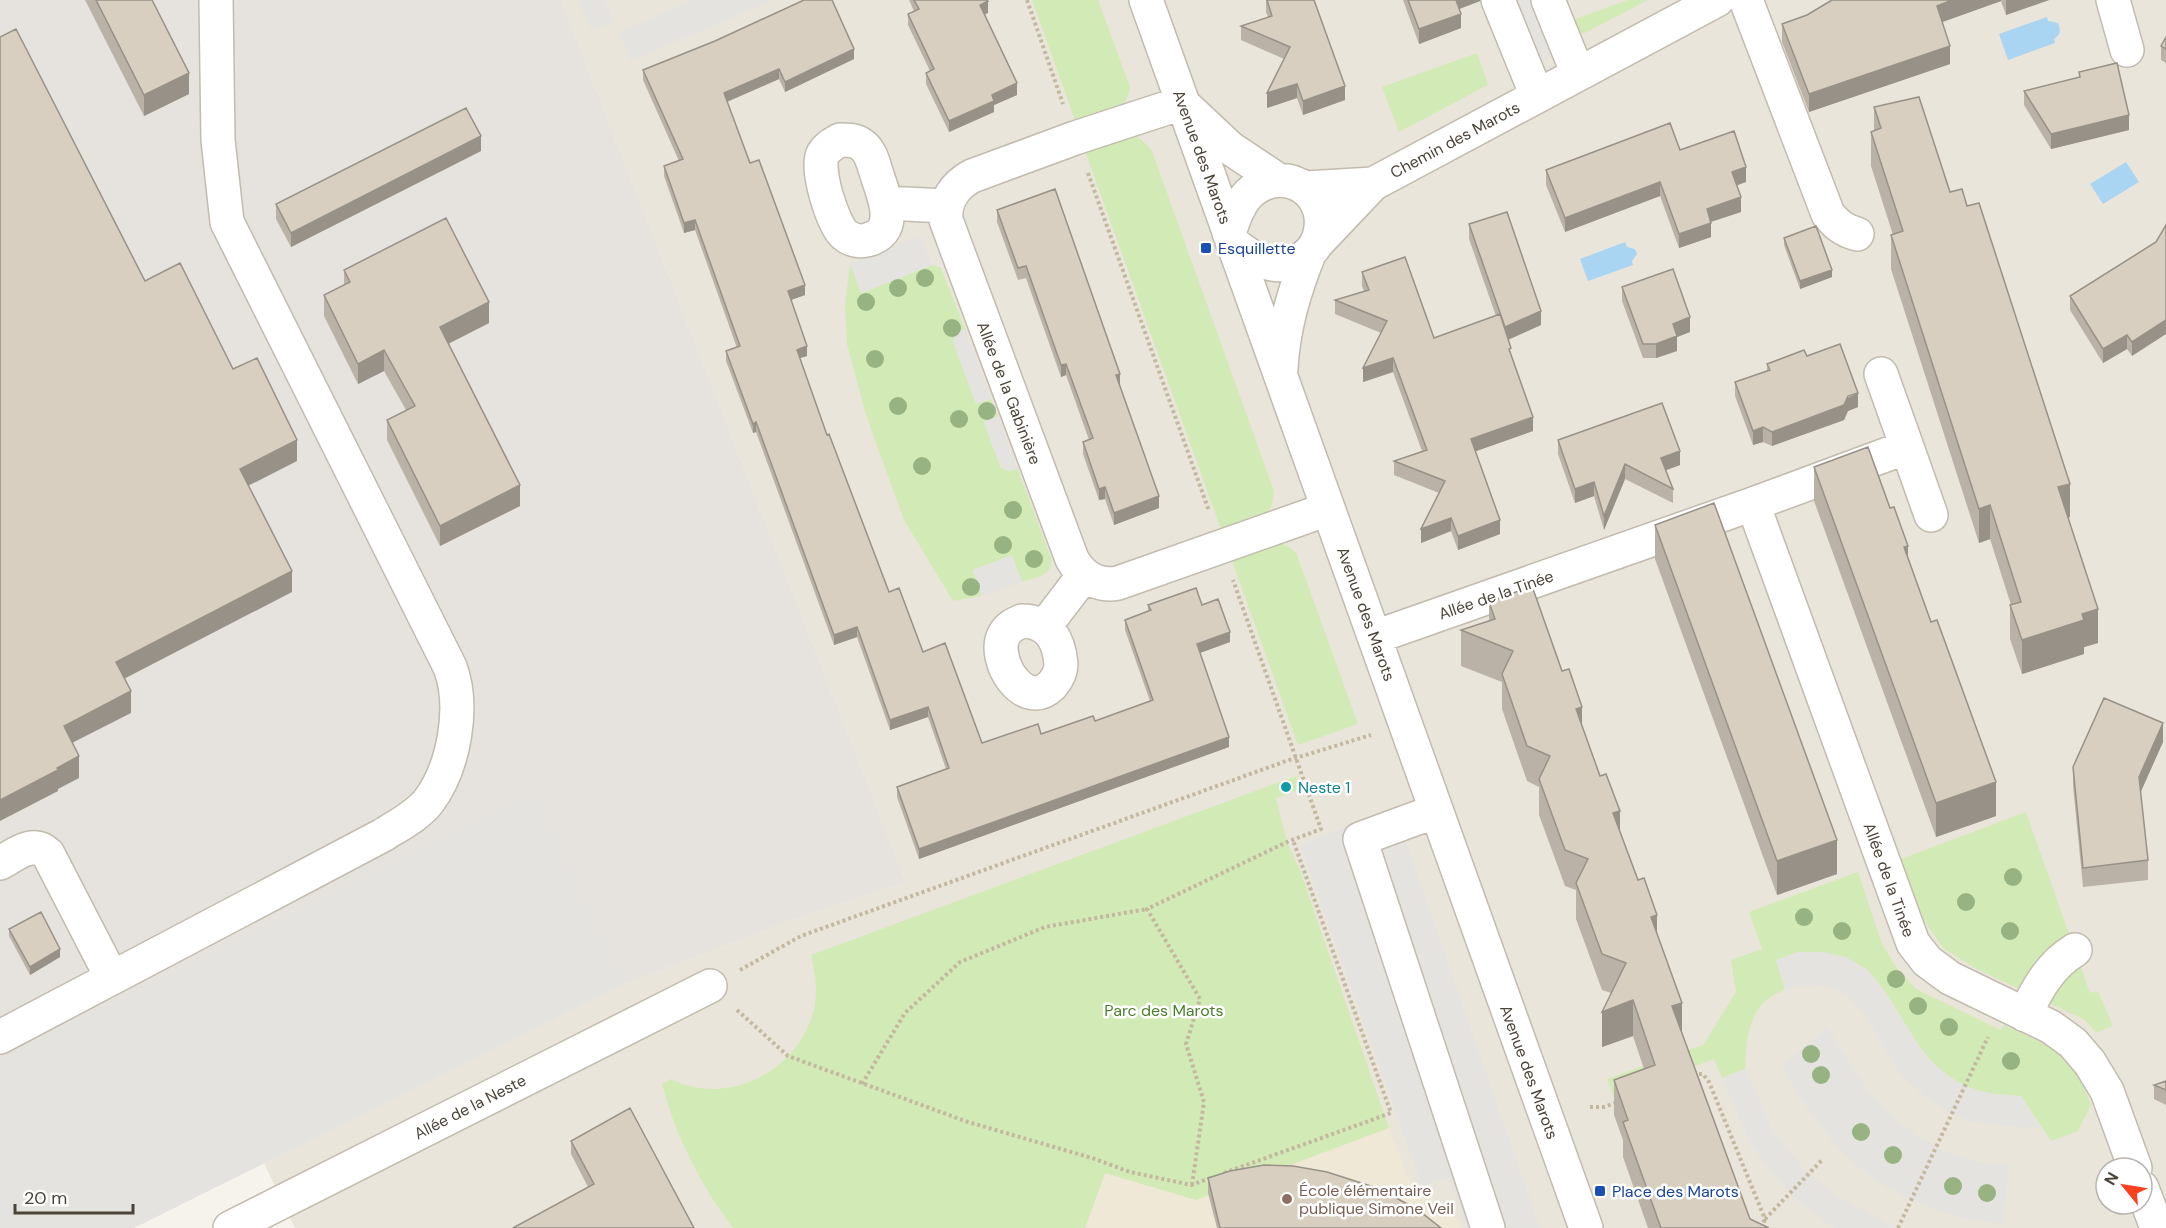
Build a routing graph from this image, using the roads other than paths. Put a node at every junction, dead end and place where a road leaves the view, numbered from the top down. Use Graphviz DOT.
graph roads {
  1 [pos="216,0"];
  2 [pos="1146,0"];
  3 [pos="1498,0"];
  4 [pos="1548,0"];
  5 [pos="1717,0"];
  6 [pos="1746,0"];
  7 [pos="2113,0"];
  8 [pos="2127,50"];
  9 [pos="1578,74"];
  10 [pos="1537,96"];
  11 [pos="1182,103"];
  12 [pos="1292,184"];
  13 [pos="1373,184"];
  14 [pos="886,203"];
  15 [pos="946,206"];
  16 [pos="1857,234"];
  17 [pos="1231,238"];
  18 [pos="1313,248"];
  19 [pos="1881,375"];
  20 [pos="1281,377"];
  21 [pos="1907,447"];
  22 [pos="1753,504"];
  23 [pos="1328,509"];
  24 [pos="1931,515"];
  25 [pos="1084,575"];
  26 [pos="1045,626"];
  27 [pos="1375,638"];
  28 [pos="1437,811"];
  29 [pos="0,863"];
  30 [pos="2075,950"];
  31 [pos="112,978"];
  32 [pos="710,986"];
  33 [pos="2015,1009"];
  34 [pos="0,1037"];
  35 [pos="2131,1156"];
  36 [pos="231,1228"];
  37 [pos="1488,1228"];
  38 [pos="1586,1228"];
  1 -- 31 [label="street"];
  2 -- 11 [label="street, Avenue des Marots"];
  3 -- 10 [label="street, Chemin des Marots"];
  4 -- 9 [label="street"];
  5 -- 9 [label="street, Chemin des Marots"];
  6 -- 16 [label="street"];
  7 -- 8 [label="street"];
  9 -- 10 [label="street, Chemin des Marots"];
  10 -- 13 [label="street, Chemin des Marots"];
  11 -- 12 [label="street, Chemin des Marots"];
  11 -- 15 [label="street"];
  11 -- 17 [label="street, Avenue des Marots"];
  12 -- 13 [label="street, Chemin des Marots"];
  12 -- 17 [label="street, Chemin des Marots"];
  12 -- 18 [label="street, Chemin des Marots"];
  13 -- 18 [label="street, Chemin des Marots"];
  14 -- 15 [label="street"];
  15 -- 25 [label="street, Allée de la Gabinière"];
  17 -- 18 [label="street, Chemin des Marots"];
  17 -- 20 [label="street, Avenue des Marots"];
  18 -- 20 [label="street, Chemin des Marots"];
  19 -- 21 [label="street"];
  20 -- 23 [label="street, Avenue des Marots"];
  21 -- 22 [label="street, Allée de la Tinée"];
  21 -- 24 [label="street"];
  22 -- 27 [label="street, Allée de la Tinée"];
  22 -- 33 [label="street, Allée de la Tinée"];
  23 -- 25 [label="street"];
  23 -- 27 [label="street, Avenue des Marots"];
  25 -- 26 [label="street"];
  27 -- 28 [label="street, Avenue des Marots"];
  28 -- 37 [label="street"];
  28 -- 38 [label="street, Avenue des Marots"];
  29 -- 31 [label="street"];
  30 -- 33 [label="street"];
  31 -- 34 [label="street"];
  32 -- 36 [label="street, Allée de la Neste"];
  33 -- 35 [label="street, Allée de la Tinée"];
}
